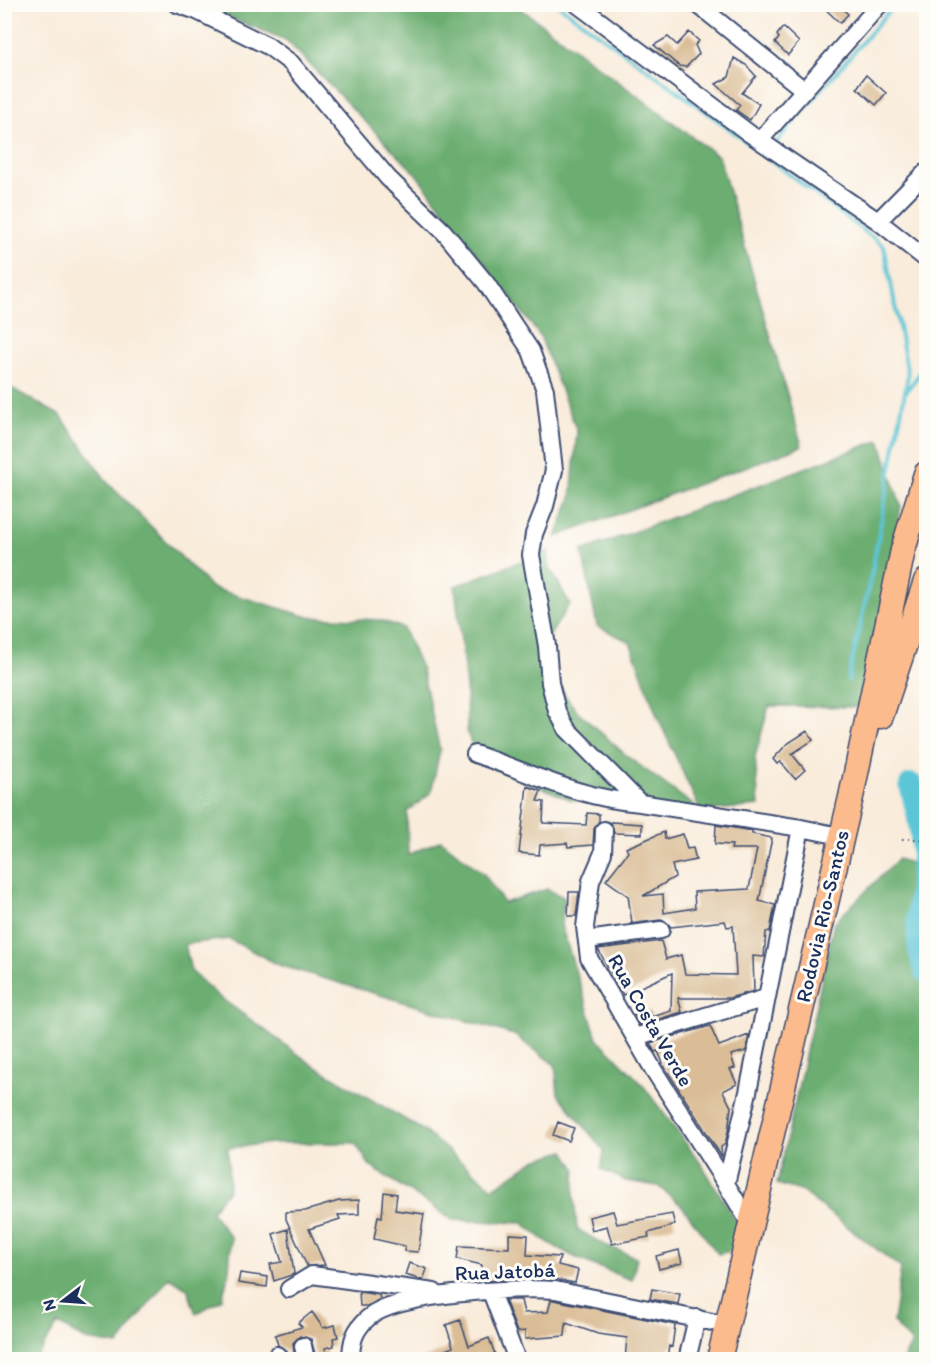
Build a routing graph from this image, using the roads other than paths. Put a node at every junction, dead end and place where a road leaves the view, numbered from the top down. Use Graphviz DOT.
graph roads {
  1 [pos="177,4"];
  2 [pos="577,4"];
  3 [pos="696,4"];
  4 [pos="870,8"];
  5 [pos="804,90"];
  6 [pos="760,140"];
  7 [pos="927,172"];
  8 [pos="878,221"];
  9 [pos="927,259"];
  10 [pos="927,474"];
  11 [pos="927,581"];
  12 [pos="918,641"];
  13 [pos="475,754"];
  14 [pos="851,797"];
  15 [pos="640,803"];
  16 [pos="801,828"];
  17 [pos="604,830"];
  18 [pos="840,836"];
  19 [pos="661,930"];
  20 [pos="587,940"];
  21 [pos="766,998"];
  22 [pos="635,1037"];
  23 [pos="726,1184"];
  24 [pos="751,1226"];
  25 [pos="289,1289"];
  26 [pos="491,1292"];
  27 [pos="456,1295"];
  28 [pos="697,1318"];
  29 [pos="727,1325"];
  30 [pos="351,1359"];
  31 [pos="517,1359"];
  32 [pos="687,1359"];
  33 [pos="719,1359"];
  1 -- 15 [label="street"];
  2 -- 6 [label="street"];
  3 -- 5 [label="street"];
  4 -- 5 [label="street"];
  5 -- 6 [label="street"];
  6 -- 8 [label="street"];
  7 -- 8 [label="street"];
  8 -- 9 [label="street"];
  10 -- 14 [label="highway, Rodovia Rio-Santos"];
  11 -- 12 [label="highway"];
  12 -- 14 [label="highway"];
  13 -- 15 [label="street"];
  14 -- 18 [label="highway, Rodovia Rio-Santos"];
  15 -- 16 [label="street"];
  16 -- 18 [label="street"];
  16 -- 21 [label="street"];
  17 -- 20 [label="street, Rua Costa Verde"];
  18 -- 24 [label="highway, Rodovia Rio-Santos"];
  19 -- 20 [label="street"];
  20 -- 22 [label="street, Rua Costa Verde"];
  21 -- 22 [label="street"];
  21 -- 23 [label="street"];
  22 -- 23 [label="street, Rua Costa Verde"];
  23 -- 24 [label="street, Rua Costa Verde"];
  24 -- 29 [label="highway, Rodovia Rio-Santos"];
  25 -- 27 [label="street"];
  26 -- 27 [label="street, Rua Jatobá"];
  26 -- 28 [label="street, Rua Jatobá"];
  26 -- 31 [label="street"];
  27 -- 30 [label="street, Rua Jatobá"];
  28 -- 29 [label="street, Rua Jatobá"];
  28 -- 32 [label="street"];
  29 -- 33 [label="highway, Rodovia Rio-Santos"];
}
